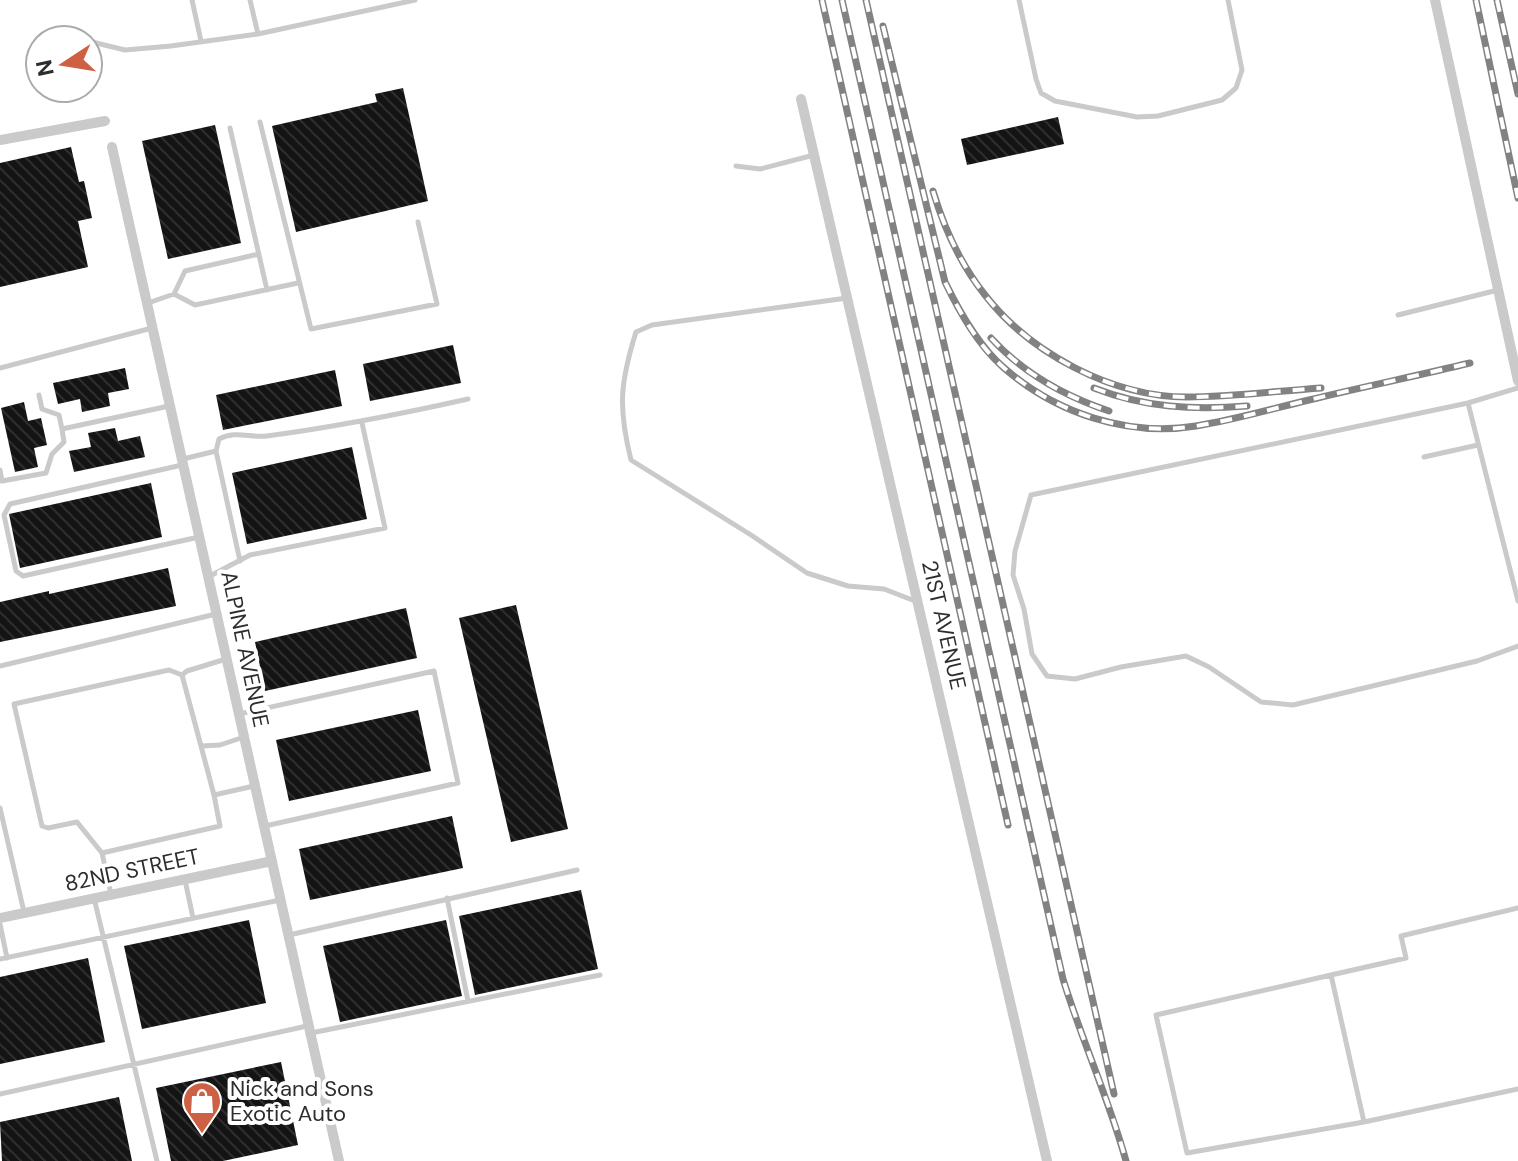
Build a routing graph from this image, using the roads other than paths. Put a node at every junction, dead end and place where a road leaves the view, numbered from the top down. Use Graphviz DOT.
graph roads {
  1 [pos="192,0"];
  2 [pos="250,0"];
  3 [pos="415,0"];
  4 [pos="1019,0"];
  5 [pos="1228,0"];
  6 [pos="1435,0"];
  7 [pos="258,34"];
  8 [pos="201,41"];
  9 [pos="104,44"];
  10 [pos="801,99"];
  11 [pos="105,121"];
  12 [pos="260,122"];
  13 [pos="230,128"];
  14 [pos="0,140"];
  15 [pos="112,147"];
  16 [pos="815,155"];
  17 [pos="736,166"];
  18 [pos="418,222"];
  19 [pos="259,254"];
  20 [pos="298,283"];
  21 [pos="267,290"];
  22 [pos="1498,290"];
  23 [pos="174,294"];
  24 [pos="848,298"];
  25 [pos="148,303"];
  26 [pos="1398,315"];
  27 [pos="153,328"];
  28 [pos="0,368"];
  29 [pos="1518,381"];
  30 [pos="1518,388"];
  31 [pos="39,395"];
  32 [pos="468,399"];
  33 [pos="1468,403"];
  34 [pos="170,406"];
  35 [pos="362,423"];
  36 [pos="62,429"];
  37 [pos="1478,445"];
  38 [pos="216,451"];
  39 [pos="1424,457"];
  40 [pos="183,462"];
  41 [pos="0,470"];
  42 [pos="199,537"];
  43 [pos="240,561"];
  44 [pos="209,577"];
  45 [pos="918,601"];
  46 [pos="1518,601"];
  47 [pos="217,614"];
  48 [pos="1518,646"];
  49 [pos="227,658"];
  50 [pos="0,666"];
  51 [pos="182,675"];
  52 [pos="239,714"];
  53 [pos="244,737"];
  54 [pos="201,746"];
  55 [pos="255,786"];
  56 [pos="214,795"];
  57 [pos="0,808"];
  58 [pos="264,827"];
  59 [pos="102,853"];
  60 [pos="272,861"];
  61 [pos="577,870"];
  62 [pos="185,879"];
  63 [pos="111,895"];
  64 [pos="94,898"];
  65 [pos="447,898"];
  66 [pos="280,900"];
  67 [pos="1518,908"];
  68 [pos="24,913"];
  69 [pos="193,918"];
  70 [pos="0,921"];
  71 [pos="288,935"];
  72 [pos="103,936"];
  73 [pos="4,959"];
  74 [pos="600,975"];
  75 [pos="1331,975"];
  76 [pos="468,1001"];
  77 [pos="309,1030"];
  78 [pos="133,1065"];
  79 [pos="1518,1089"];
  80 [pos="0,1094"];
  81 [pos="1364,1122"];
  82 [pos="336,1160"];
  83 [pos="157,1161"];
  84 [pos="1047,1161"];
  1 -- 8 [label="lane"];
  2 -- 7 [label="lane"];
  3 -- 7 [label="lane"];
  4 -- 5 [label="lane"];
  6 -- 22 [label="street"];
  7 -- 8 [label="lane"];
  8 -- 9 [label="lane"];
  10 -- 16 [label="street, 21ST AVENUE"];
  11 -- 14 [label="street"];
  12 -- 20 [label="lane"];
  13 -- 19 [label="lane"];
  15 -- 25 [label="street, ALPINE AVENUE"];
  16 -- 17 [label="lane"];
  16 -- 24 [label="street, 21ST AVENUE"];
  18 -- 20 [label="lane"];
  19 -- 21 [label="lane"];
  19 -- 23 [label="lane"];
  20 -- 21 [label="lane"];
  21 -- 23 [label="lane"];
  22 -- 26 [label="lane"];
  22 -- 29 [label="street"];
  23 -- 25 [label="lane"];
  24 -- 45 [label="street, 21ST AVENUE"];
  24 -- 45 [label="lane"];
  25 -- 27 [label="street, ALPINE AVENUE"];
  27 -- 28 [label="lane"];
  27 -- 34 [label="street, ALPINE AVENUE"];
  30 -- 33 [label="lane"];
  31 -- 36 [label="lane"];
  32 -- 35 [label="lane"];
  33 -- 37 [label="lane"];
  33 -- 48 [label="lane"];
  34 -- 36 [label="lane"];
  34 -- 40 [label="street, ALPINE AVENUE"];
  35 -- 38 [label="lane"];
  35 -- 43 [label="lane"];
  36 -- 41 [label="lane"];
  37 -- 39 [label="lane"];
  37 -- 46 [label="lane"];
  38 -- 40 [label="lane"];
  38 -- 43 [label="lane"];
  40 -- 42 [label="street, ALPINE AVENUE"];
  40 -- 42 [label="lane"];
  42 -- 44 [label="street, ALPINE AVENUE"];
  43 -- 44 [label="lane"];
  44 -- 47 [label="street, ALPINE AVENUE"];
  45 -- 84 [label="street, 21ST AVENUE"];
  47 -- 49 [label="street, ALPINE AVENUE"];
  47 -- 50 [label="lane"];
  49 -- 51 [label="lane"];
  49 -- 52 [label="street, ALPINE AVENUE"];
  51 -- 54 [label="lane"];
  51 -- 59 [label="lane"];
  52 -- 53 [label="street, ALPINE AVENUE"];
  52 -- 58 [label="lane"];
  53 -- 54 [label="lane"];
  53 -- 55 [label="street, ALPINE AVENUE"];
  54 -- 56 [label="lane"];
  55 -- 56 [label="lane"];
  55 -- 58 [label="street, ALPINE AVENUE"];
  56 -- 59 [label="lane"];
  57 -- 68 [label="lane"];
  58 -- 60 [label="street, ALPINE AVENUE"];
  59 -- 63 [label="lane"];
  60 -- 62 [label="street, 82ND STREET"];
  60 -- 66 [label="street, ALPINE AVENUE"];
  61 -- 65 [label="lane"];
  62 -- 63 [label="street, 82ND STREET"];
  62 -- 69 [label="lane"];
  63 -- 64 [label="street, 82ND STREET"];
  64 -- 68 [label="street, 82ND STREET"];
  64 -- 72 [label="lane"];
  65 -- 71 [label="lane"];
  65 -- 76 [label="lane"];
  66 -- 69 [label="lane"];
  66 -- 71 [label="street, ALPINE AVENUE"];
  67 -- 75 [label="lane"];
  68 -- 70 [label="street, 82ND STREET"];
  69 -- 72 [label="lane"];
  70 -- 73 [label="lane"];
  71 -- 77 [label="street, ALPINE AVENUE"];
  72 -- 73 [label="lane"];
  72 -- 78 [label="lane"];
  74 -- 76 [label="lane"];
  75 -- 81 [label="lane"];
  75 -- 81 [label="lane"];
  76 -- 77 [label="lane"];
  77 -- 78 [label="lane"];
  77 -- 82 [label="street, ALPINE AVENUE"];
  78 -- 80 [label="lane"];
  78 -- 83 [label="lane"];
  79 -- 81 [label="lane"];
}
